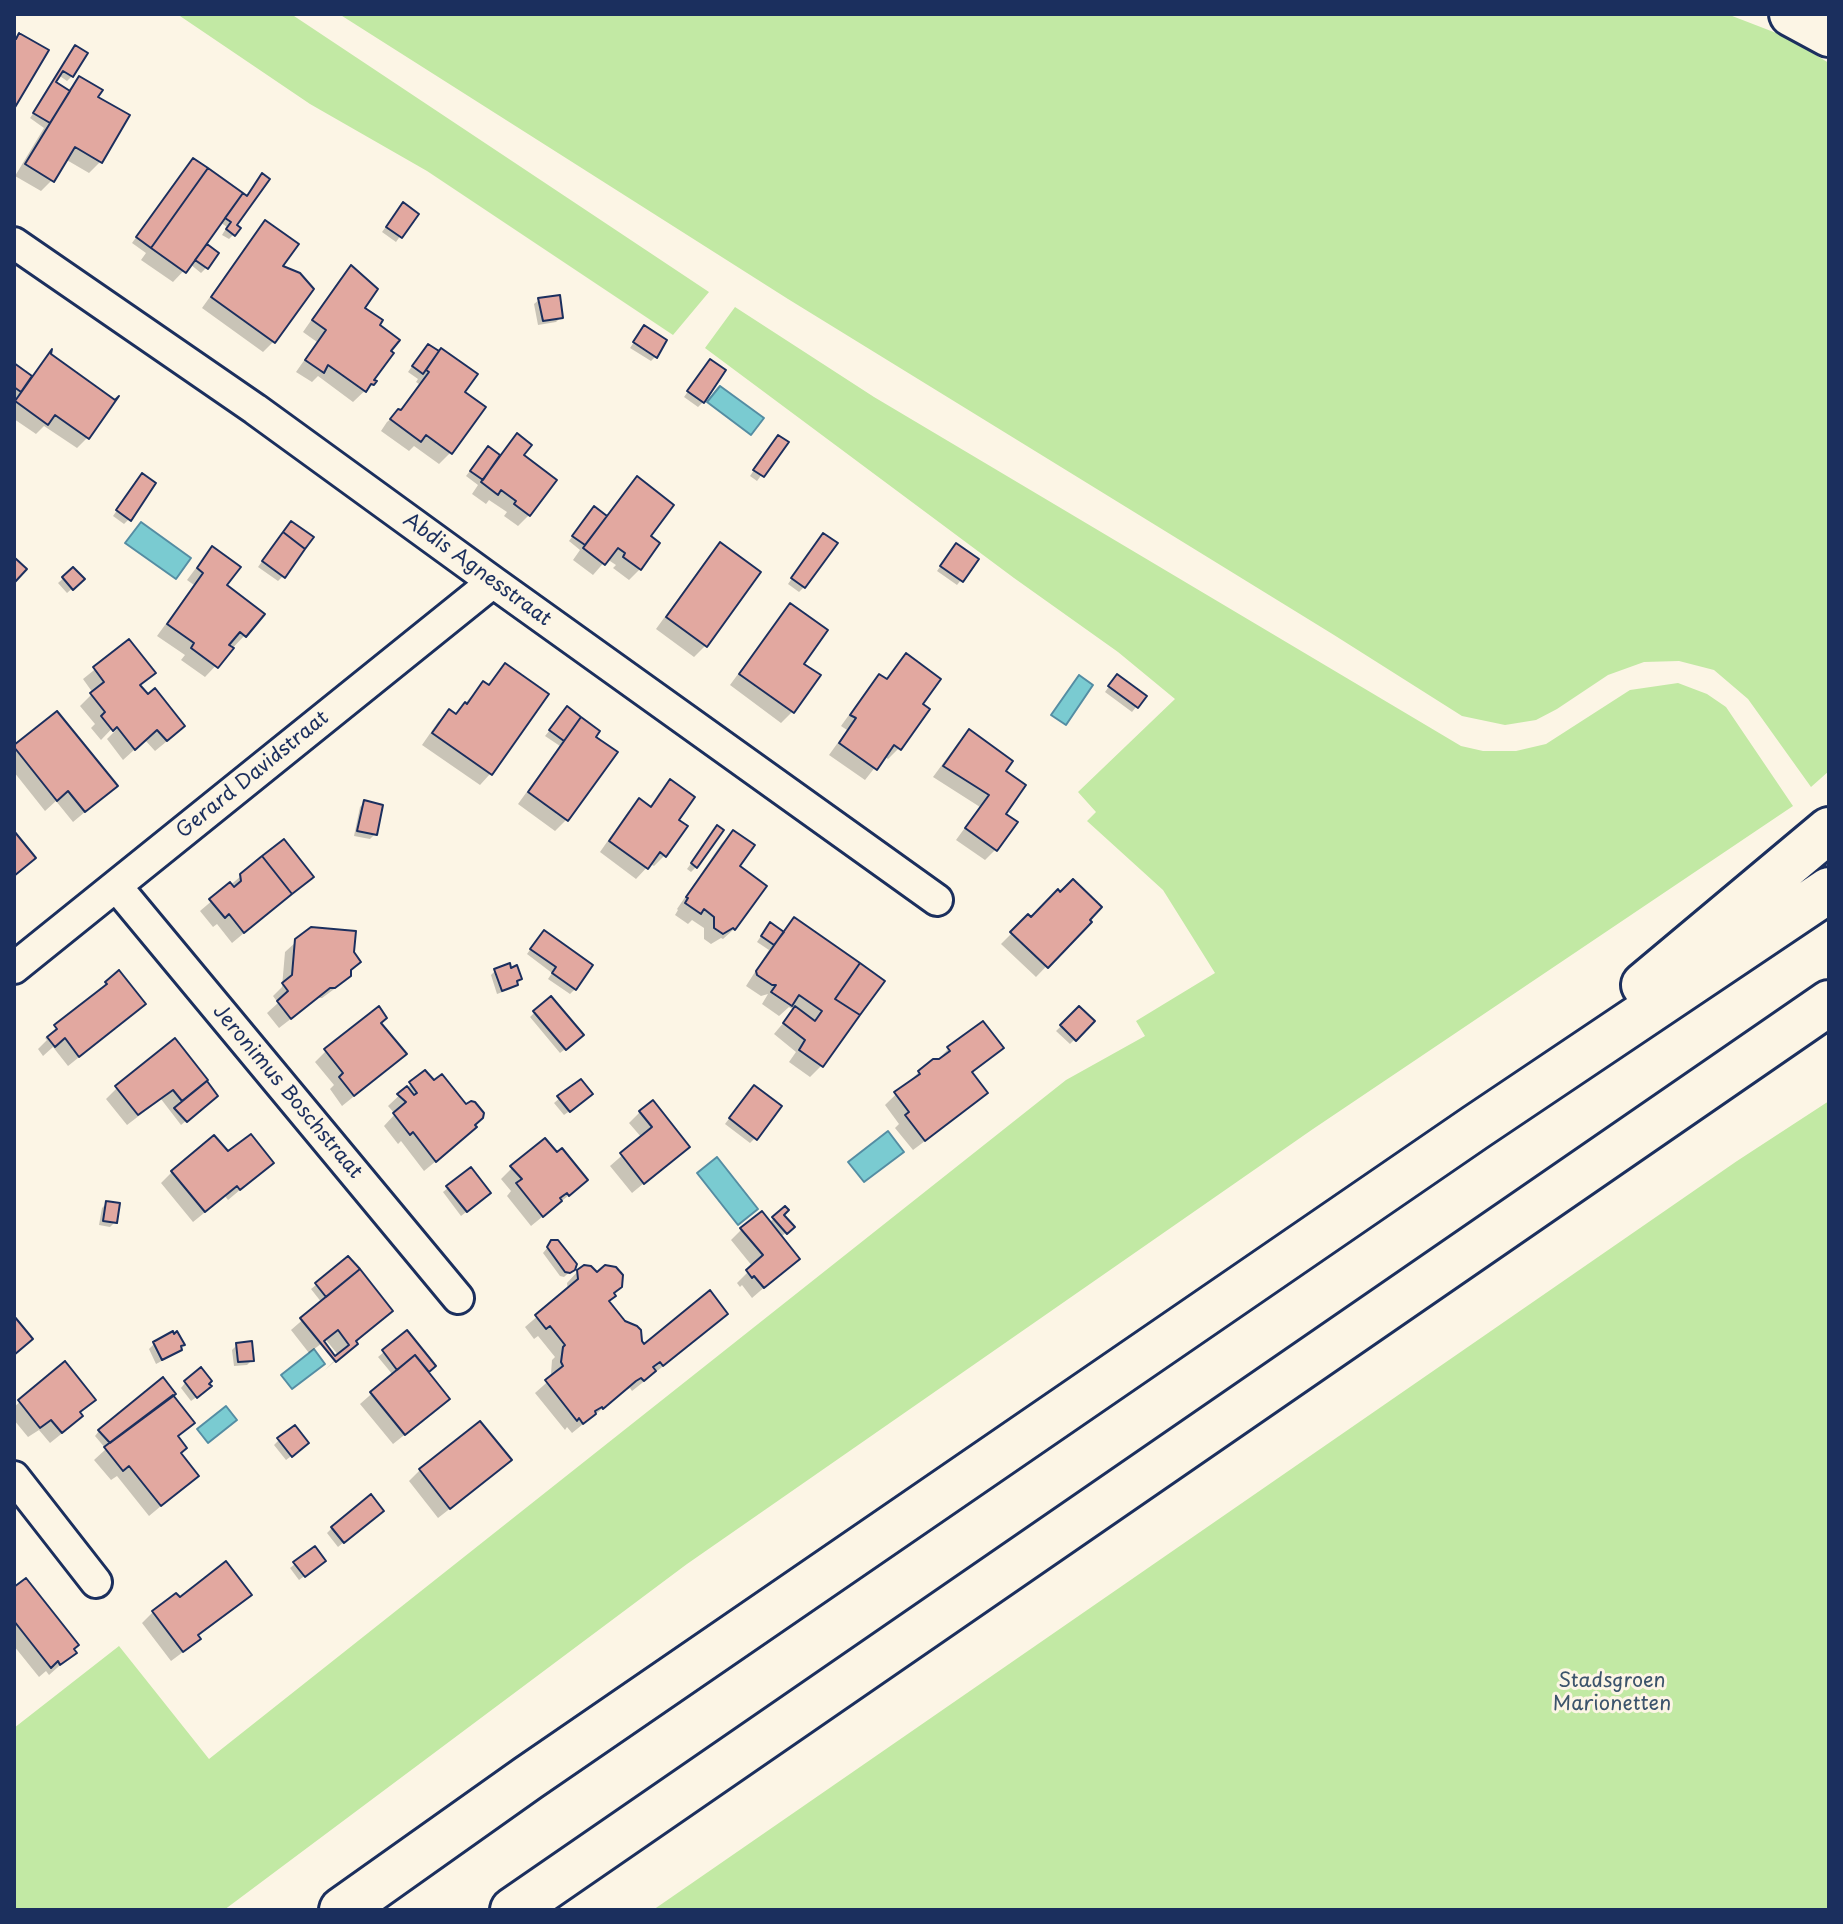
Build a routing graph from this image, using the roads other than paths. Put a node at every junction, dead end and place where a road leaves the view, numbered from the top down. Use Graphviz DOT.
graph roads {
  1 [pos="1792,14"];
  2 [pos="1829,34"];
  3 [pos="14,243"];
  4 [pos="493,582"];
  5 [pos="1820,835"];
  6 [pos="116,886"];
  7 [pos="1829,890"];
  8 [pos="937,900"];
  9 [pos="14,968"];
  10 [pos="1829,1003"];
  11 [pos="1476,1127"];
  12 [pos="458,1298"];
  13 [pos="14,1477"];
  14 [pos="96,1582"];
  15 [pos="342,1910"];
  16 [pos="513,1910"];
  1 -- 2 [label="highway"];
  3 -- 4 [label="street, Abdis Agnesstraat"];
  4 -- 6 [label="street, Gerard Davidstraat"];
  4 -- 8 [label="street, Abdis Agnesstraat"];
  5 -- 11 [label="highway"];
  6 -- 9 [label="street, Gerard Davidstraat"];
  6 -- 12 [label="street, Jeronimus Boschstraat"];
  7 -- 11 [label="highway"];
  10 -- 16 [label="highway"];
  11 -- 15 [label="highway"];
  13 -- 14 [label="street"];
}
